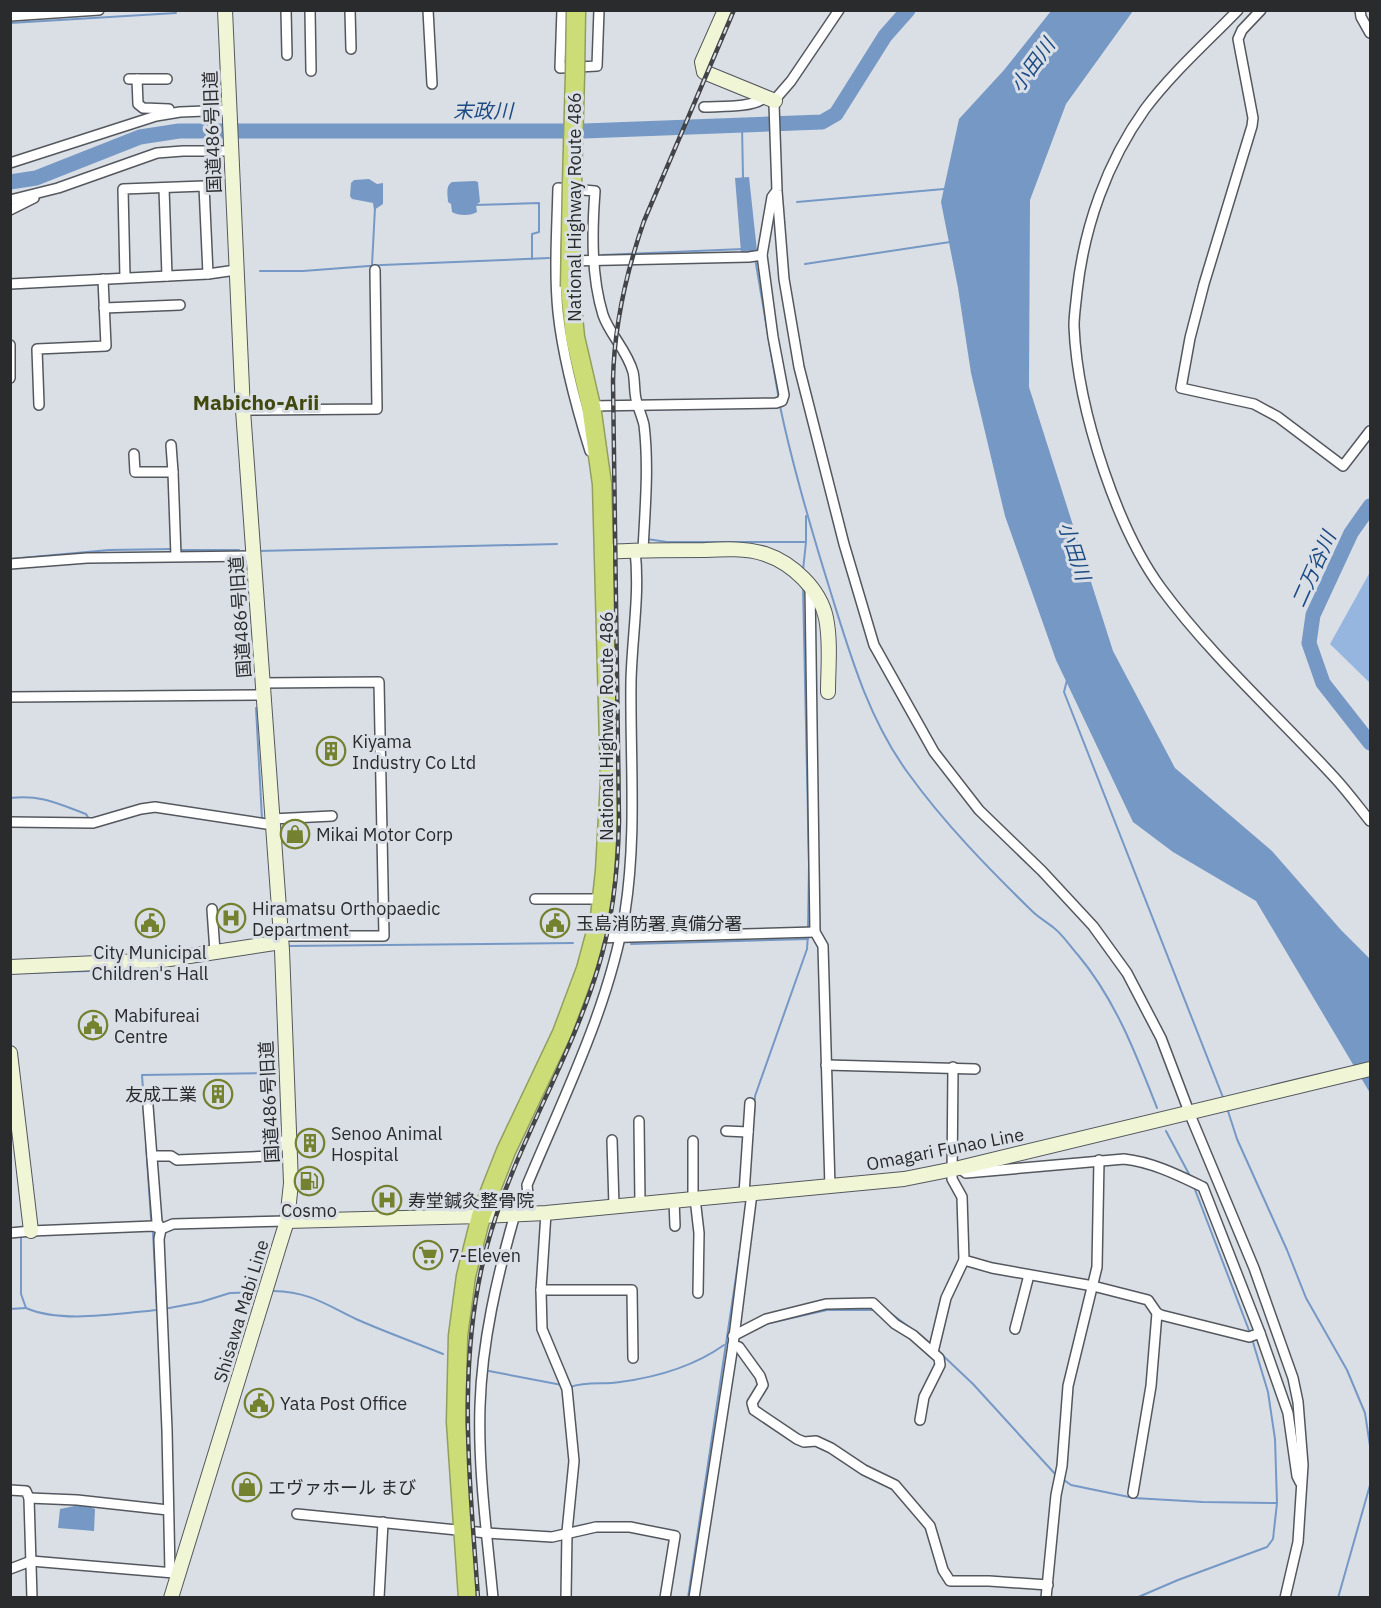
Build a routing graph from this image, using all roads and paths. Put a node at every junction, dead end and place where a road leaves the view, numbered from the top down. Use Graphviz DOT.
graph roads {
  1 [pos="99,10"];
  2 [pos="225,10"];
  3 [pos="286,10"];
  4 [pos="310,10"];
  5 [pos="350,10"];
  6 [pos="428,10"];
  7 [pos="562,10"];
  8 [pos="576,10"];
  9 [pos="599,10"];
  10 [pos="725,10"];
  11 [pos="839,10"];
  12 [pos="1238,10"];
  13 [pos="1261,10"];
  14 [pos="1362,10"];
  15 [pos="1371,13"];
  16 [pos="10,16"];
  17 [pos="1371,33"];
  18 [pos="351,49"];
  19 [pos="286,55"];
  20 [pos="311,71"];
  21 [pos="167,79"];
  22 [pos="432,84"];
  23 [pos="771,103"];
  24 [pos="704,107"];
  25 [pos="180,112"];
  26 [pos="230,115"];
  27 [pos="231,145"];
  28 [pos="10,156"];
  29 [pos="28,158"];
  30 [pos="10,163"];
  31 [pos="164,188"];
  32 [pos="777,191"];
  33 [pos="37,194"];
  34 [pos="10,200"];
  35 [pos="10,210"];
  36 [pos="756,256"];
  37 [pos="556,261"];
  38 [pos="595,261"];
  39 [pos="236,270"];
  40 [pos="375,270"];
  41 [pos="208,274"];
  42 [pos="167,276"];
  43 [pos="125,277"];
  44 [pos="103,279"];
  45 [pos="10,284"];
  46 [pos="180,305"];
  47 [pos="104,308"];
  48 [pos="10,345"];
  49 [pos="11,351"];
  50 [pos="10,378"];
  51 [pos="39,405"];
  52 [pos="638,405"];
  53 [pos="591,406"];
  54 [pos="243,410"];
  55 [pos="1371,431"];
  56 [pos="171,445"];
  57 [pos="134,454"];
  58 [pos="173,472"];
  59 [pos="602,484"];
  60 [pos="639,550"];
  61 [pos="176,552"];
  62 [pos="604,552"];
  63 [pos="254,555"];
  64 [pos="10,564"];
  65 [pos="805,581"];
  66 [pos="263,689"];
  67 [pos="828,692"];
  68 [pos="10,697"];
  69 [pos="332,816"];
  70 [pos="1371,821"];
  71 [pos="10,822"];
  72 [pos="273,822"];
  73 [pos="603,899"];
  74 [pos="536,900"];
  75 [pos="212,909"];
  76 [pos="815,933"];
  77 [pos="595,938"];
  78 [pos="620,938"];
  79 [pos="281,939"];
  80 [pos="215,952"];
  81 [pos="10,967"];
  82 [pos="10,1053"];
  83 [pos="826,1065"];
  84 [pos="953,1067"];
  85 [pos="975,1068"];
  86 [pos="1371,1069"];
  87 [pos="13,1093"];
  88 [pos="750,1103"];
  89 [pos="148,1106"];
  90 [pos="1190,1112"];
  91 [pos="639,1121"];
  92 [pos="726,1131"];
  93 [pos="748,1132"];
  94 [pos="612,1140"];
  95 [pos="289,1141"];
  96 [pos="693,1141"];
  97 [pos="152,1156"];
  98 [pos="1099,1161"];
  99 [pos="956,1169"];
  100 [pos="830,1187"];
  101 [pos="748,1193"];
  102 [pos="694,1198"];
  103 [pos="674,1200"];
  104 [pos="640,1204"];
  105 [pos="614,1206"];
  106 [pos="546,1212"];
  107 [pos="530,1213"];
  108 [pos="515,1214"];
  109 [pos="482,1216"];
  110 [pos="286,1221"];
  111 [pos="675,1226"];
  112 [pos="161,1229"];
  113 [pos="31,1231"];
  114 [pos="10,1233"];
  115 [pos="964,1260"];
  116 [pos="1029,1275"];
  117 [pos="1093,1286"];
  118 [pos="541,1290"];
  119 [pos="698,1293"];
  120 [pos="1157,1313"];
  121 [pos="1015,1329"];
  122 [pos="1255,1335"];
  123 [pos="733,1340"];
  124 [pos="933,1352"];
  125 [pos="633,1358"];
  126 [pos="920,1420"];
  127 [pos="1302,1487"];
  128 [pos="10,1490"];
  129 [pos="1133,1493"];
  130 [pos="29,1498"];
  131 [pos="168,1510"];
  132 [pos="297,1514"];
  133 [pos="383,1522"];
  134 [pos="463,1530"];
  135 [pos="567,1532"];
  136 [pos="487,1533"];
  137 [pos="31,1561"];
  138 [pos="10,1569"];
  139 [pos="174,1573"];
  140 [pos="1048,1584"];
  141 [pos="32,1598"];
  142 [pos="171,1598"];
  143 [pos="379,1598"];
  144 [pos="468,1598"];
  145 [pos="493,1598"];
  146 [pos="566,1598"];
  147 [pos="665,1598"];
  148 [pos="694,1598"];
  149 [pos="1046,1598"];
  150 [pos="1286,1598"];
  1 -- 16 [label="street"];
  2 -- 26 [label="street, 国道486号旧道"];
  3 -- 19 [label="street"];
  4 -- 20 [label="street"];
  5 -- 18 [label="street"];
  6 -- 22 [label="street"];
  7 -- 9 [label="street"];
  8 -- 53 [label="highway, National Highway Route 486, bridge"];
  10 -- 23 [label="street"];
  11 -- 23 [label="street"];
  12 -- 70 [label="street"];
  13 -- 55 [label="street"];
  14 -- 15 [label="street"];
  14 -- 17 [label="street"];
  21 -- 25 [label="street"];
  23 -- 24 [label="street"];
  23 -- 32 [label="street"];
  25 -- 26 [label="street"];
  25 -- 29 [label="street"];
  26 -- 27 [label="street, 国道486号旧道"];
  27 -- 33 [label="street"];
  27 -- 39 [label="street, 国道486号旧道"];
  28 -- 29 [label="street"];
  29 -- 30 [label="street"];
  31 -- 41 [label="street"];
  31 -- 42 [label="street"];
  31 -- 43 [label="street"];
  32 -- 36 [label="street"];
  32 -- 90 [label="street"];
  33 -- 34 [label="street"];
  33 -- 35 [label="street"];
  36 -- 38 [label="street"];
  36 -- 52 [label="street"];
  37 -- 38 [label="street"];
  37 -- 38 [label="street"];
  37 -- 59 [label="street"];
  38 -- 52 [label="street"];
  39 -- 41 [label="street"];
  39 -- 54 [label="street, 国道486号旧道"];
  40 -- 54 [label="street"];
  41 -- 42 [label="street"];
  42 -- 43 [label="street"];
  43 -- 44 [label="street"];
  44 -- 45 [label="street"];
  44 -- 47 [label="street"];
  46 -- 47 [label="street"];
  47 -- 51 [label="street"];
  48 -- 49 [label="street"];
  49 -- 50 [label="street"];
  52 -- 53 [label="street"];
  52 -- 60 [label="street"];
  53 -- 59 [label="highway, National Highway Route 486"];
  54 -- 63 [label="street, 国道486号旧道"];
  56 -- 58 [label="street"];
  57 -- 58 [label="street"];
  58 -- 61 [label="street"];
  59 -- 62 [label="highway, National Highway Route 486"];
  60 -- 62 [label="street"];
  60 -- 65 [label="street"];
  60 -- 78 [label="street"];
  61 -- 63 [label="street"];
  61 -- 64 [label="street"];
  62 -- 73 [label="highway, National Highway Route 486"];
  63 -- 66 [label="street, 国道486号旧道"];
  65 -- 67 [label="street"];
  65 -- 76 [label="street"];
  66 -- 68 [label="street"];
  66 -- 72 [label="street, 国道486号旧道"];
  66 -- 79 [label="street"];
  69 -- 72 [label="street"];
  71 -- 72 [label="street"];
  72 -- 79 [label="street, 国道486号旧道"];
  73 -- 74 [label="street"];
  73 -- 77 [label="highway, National Highway Route 486"];
  75 -- 80 [label="street"];
  76 -- 78 [label="street"];
  76 -- 83 [label="street"];
  77 -- 78 [label="street"];
  77 -- 109 [label="highway, National Highway Route 486"];
  78 -- 107 [label="street"];
  79 -- 80 [label="street"];
  79 -- 95 [label="street, 国道486号旧道"];
  80 -- 81 [label="street"];
  82 -- 87 [label="street"];
  83 -- 84 [label="street"];
  83 -- 100 [label="street"];
  84 -- 85 [label="street"];
  84 -- 99 [label="street"];
  86 -- 90 [label="street, Omagari Funao Line"];
  87 -- 113 [label="street"];
  88 -- 93 [label="street"];
  89 -- 97 [label="street"];
  90 -- 99 [label="street, Omagari Funao Line"];
  90 -- 127 [label="street"];
  91 -- 104 [label="street"];
  92 -- 93 [label="street"];
  93 -- 101 [label="street"];
  94 -- 105 [label="street"];
  95 -- 97 [label="street"];
  95 -- 110 [label="street, 国道486号旧道"];
  96 -- 102 [label="street"];
  97 -- 112 [label="street"];
  98 -- 99 [label="street"];
  98 -- 117 [label="street"];
  98 -- 122 [label="street"];
  99 -- 100 [label="street, Omagari Funao Line"];
  99 -- 115 [label="street"];
  100 -- 101 [label="street, Omagari Funao Line"];
  101 -- 102 [label="street, Omagari Funao Line"];
  101 -- 123 [label="street"];
  102 -- 103 [label="street, Omagari Funao Line"];
  102 -- 119 [label="street"];
  103 -- 104 [label="street, Omagari Funao Line"];
  103 -- 111 [label="street"];
  104 -- 105 [label="street, Omagari Funao Line"];
  105 -- 106 [label="street, Omagari Funao Line"];
  106 -- 107 [label="street, Omagari Funao Line"];
  106 -- 118 [label="street"];
  107 -- 108 [label="street, Omagari Funao Line"];
  108 -- 109 [label="street, Omagari Funao Line"];
  108 -- 136 [label="street"];
  109 -- 110 [label="street, Shisawa Mabi Line"];
  109 -- 134 [label="highway, National Highway Route 486"];
  110 -- 112 [label="street"];
  110 -- 139 [label="street, Shisawa Mabi Line"];
  112 -- 113 [label="street"];
  112 -- 131 [label="street"];
  113 -- 114 [label="street"];
  115 -- 116 [label="street"];
  115 -- 124 [label="street"];
  116 -- 117 [label="street"];
  116 -- 121 [label="street"];
  117 -- 120 [label="street"];
  117 -- 140 [label="street"];
  118 -- 125 [label="street"];
  118 -- 135 [label="street"];
  120 -- 122 [label="street"];
  120 -- 129 [label="street"];
  122 -- 127 [label="street"];
  123 -- 124 [label="street"];
  123 -- 140 [label="street"];
  123 -- 148 [label="street"];
  124 -- 126 [label="street"];
  127 -- 150 [label="street"];
  128 -- 130 [label="street"];
  130 -- 131 [label="street"];
  130 -- 137 [label="street"];
  131 -- 139 [label="street"];
  132 -- 133 [label="street"];
  133 -- 134 [label="street"];
  133 -- 143 [label="street"];
  134 -- 136 [label="street"];
  134 -- 144 [label="highway, National Highway Route 486"];
  135 -- 136 [label="street"];
  135 -- 146 [label="street"];
  135 -- 147 [label="street"];
  136 -- 145 [label="street"];
  137 -- 138 [label="street"];
  137 -- 139 [label="street"];
  137 -- 141 [label="street"];
  139 -- 142 [label="street, Shisawa Mabi Line"];
  140 -- 149 [label="street"];
}
